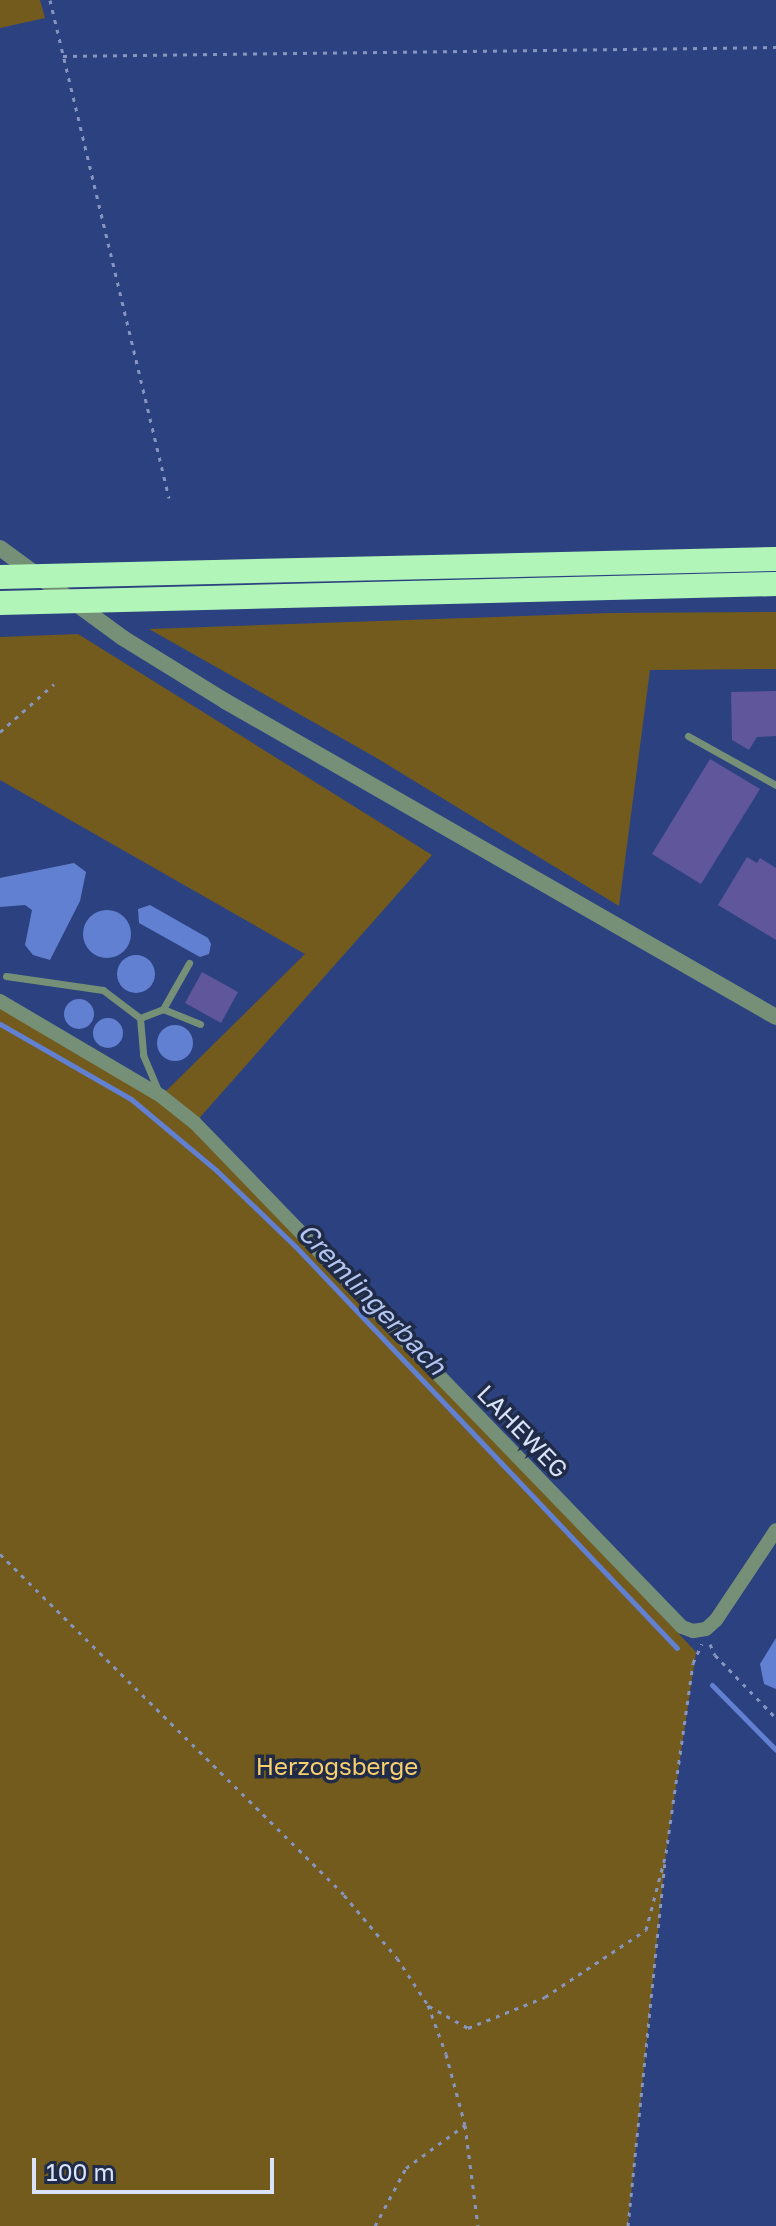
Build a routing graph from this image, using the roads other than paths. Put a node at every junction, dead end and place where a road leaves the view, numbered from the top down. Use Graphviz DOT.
graph roads {
  1 [pos="0,548"];
  2 [pos="776,559"];
  3 [pos="0,577"];
  4 [pos="776,584"];
  5 [pos="0,603"];
  6 [pos="688,736"];
  7 [pos="776,785"];
  8 [pos="189,963"];
  9 [pos="6,976"];
  10 [pos="0,1001"];
  11 [pos="163,1009"];
  12 [pos="776,1017"];
  13 [pos="140,1018"];
  14 [pos="200,1024"];
  15 [pos="161,1096"];
  16 [pos="776,1530"];
  1 -- 12 [label="street"];
  2 -- 3 [label="highway"];
  4 -- 5 [label="highway"];
  6 -- 7 [label="lane"];
  8 -- 11 [label="lane"];
  9 -- 13 [label="lane"];
  10 -- 15 [label="street, LAHEWEG"];
  11 -- 13 [label="lane"];
  11 -- 14 [label="lane"];
  13 -- 15 [label="lane"];
  15 -- 16 [label="street, LAHEWEG"];
}
